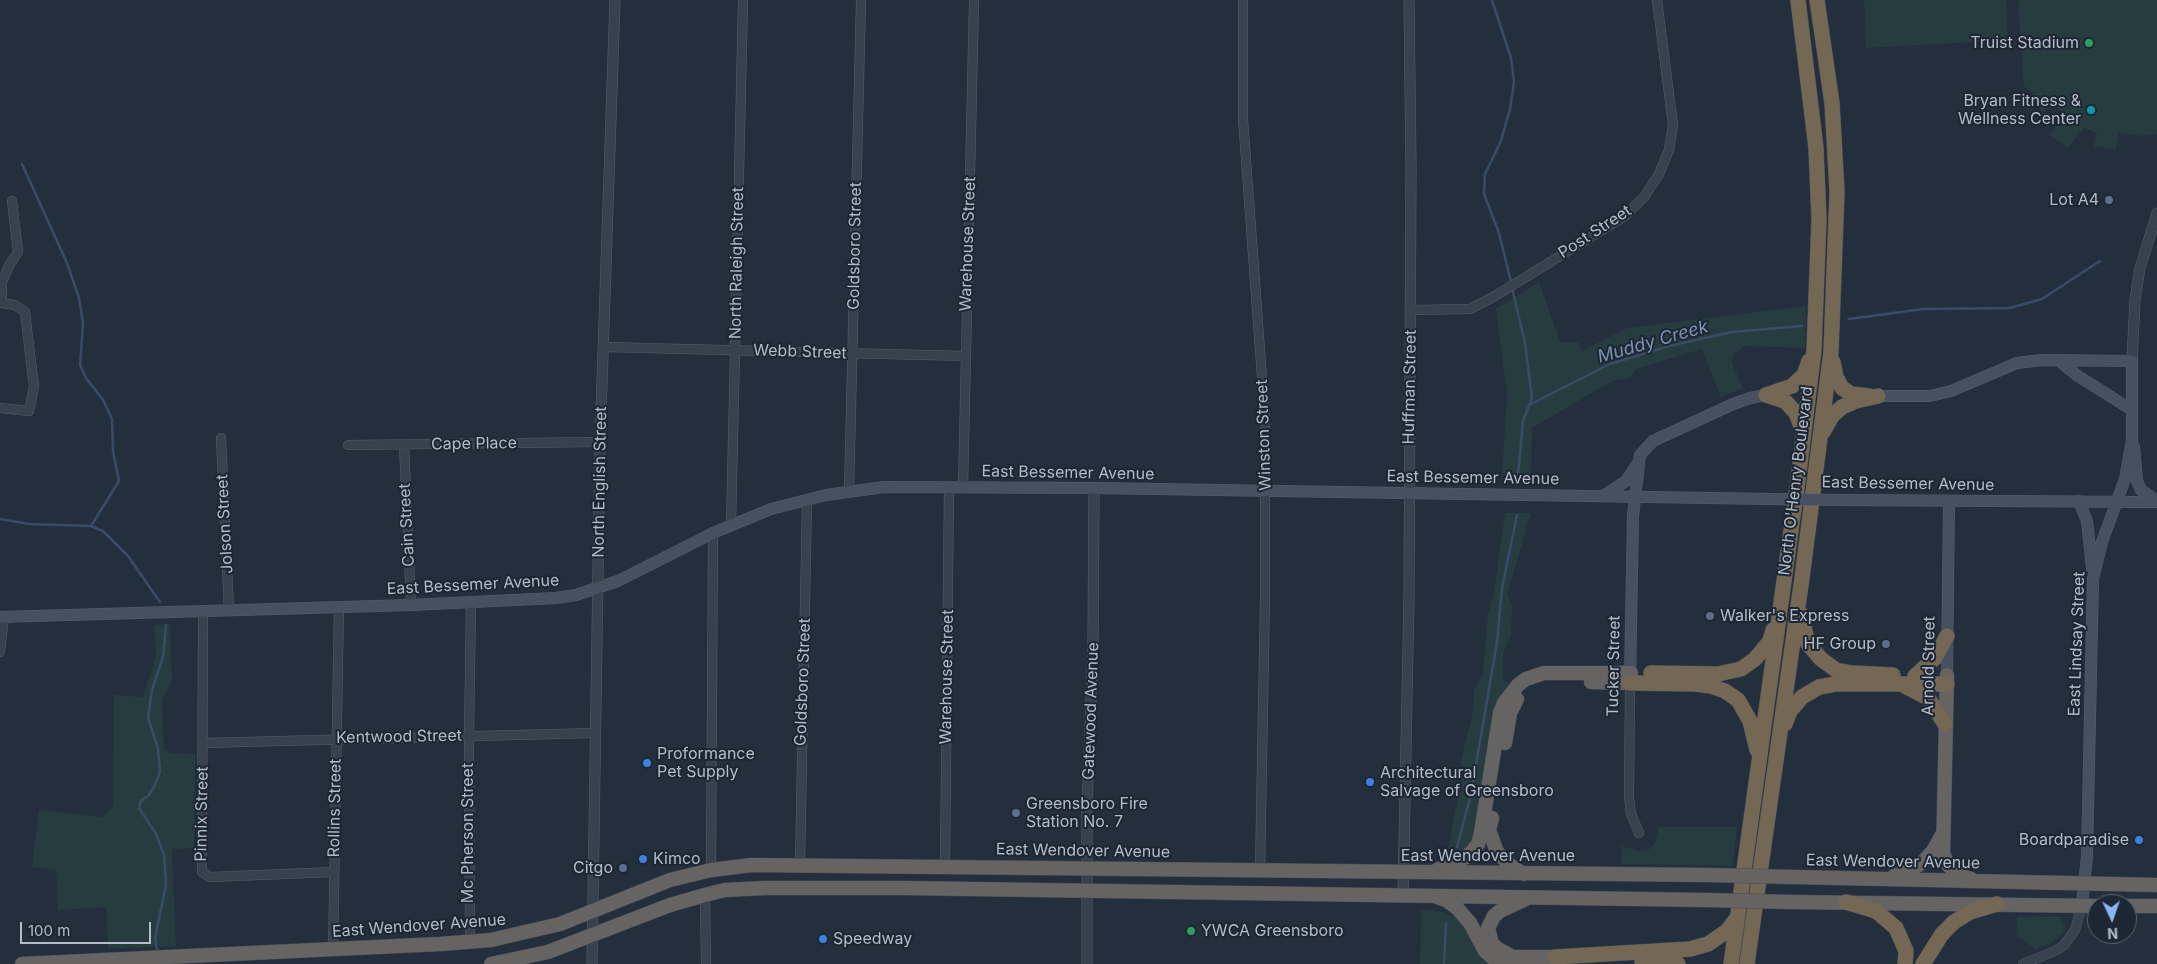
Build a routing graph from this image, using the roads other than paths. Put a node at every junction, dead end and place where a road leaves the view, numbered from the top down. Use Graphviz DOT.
graph roads {
  1 [pos="615,0"];
  2 [pos="743,0"];
  3 [pos="861,0"];
  4 [pos="974,0"];
  5 [pos="1243,0"];
  6 [pos="1410,0"];
  7 [pos="1657,0"];
  8 [pos="1798,0"];
  9 [pos="1817,0"];
  10 [pos="12,201"];
  11 [pos="2157,214"];
  12 [pos="1,303"];
  13 [pos="1411,310"];
  14 [pos="604,347"];
  15 [pos="735,350"];
  16 [pos="1814,350"];
  17 [pos="1831,352"];
  18 [pos="853,354"];
  19 [pos="965,356"];
  20 [pos="2058,360"];
  21 [pos="2132,360"];
  22 [pos="1766,395"];
  23 [pos="1878,396"];
  24 [pos="0,408"];
  25 [pos="2132,410"];
  26 [pos="1804,433"];
  27 [pos="221,438"];
  28 [pos="1820,438"];
  29 [pos="2132,440"];
  30 [pos="600,442"];
  31 [pos="348,445"];
  32 [pos="404,445"];
  33 [pos="1638,462"];
  34 [pos="949,487"];
  35 [pos="963,487"];
  36 [pos="1094,488"];
  37 [pos="849,492"];
  38 [pos="1266,493"];
  39 [pos="1409,493"];
  40 [pos="1603,497"];
  41 [pos="1637,498"];
  42 [pos="807,500"];
  43 [pos="2079,501"];
  44 [pos="1949,502"];
  45 [pos="2118,502"];
  46 [pos="2157,502"];
  47 [pos="731,525"];
  48 [pos="713,533"];
  49 [pos="2093,579"];
  50 [pos="598,588"];
  51 [pos="1798,602"];
  52 [pos="472,603"];
  53 [pos="411,605"];
  54 [pos="339,607"];
  55 [pos="1781,607"];
  56 [pos="229,610"];
  57 [pos="204,611"];
  58 [pos="2,617"];
  59 [pos="1947,636"];
  60 [pos="0,652"];
  61 [pos="1915,676"];
  62 [pos="1630,678"];
  63 [pos="1947,680"];
  64 [pos="1902,684"];
  65 [pos="1945,724"];
  66 [pos="594,733"];
  67 [pos="468,736"];
  68 [pos="336,739"];
  69 [pos="1779,742"];
  70 [pos="203,743"];
  71 [pos="1758,774"];
  72 [pos="1943,832"];
  73 [pos="1639,833"];
  74 [pos="800,864"];
  75 [pos="945,867"];
  76 [pos="1088,869"];
  77 [pos="711,870"];
  78 [pos="1260,870"];
  79 [pos="334,872"];
  80 [pos="1404,873"];
  81 [pos="1426,873"];
  82 [pos="1524,874"];
  83 [pos="1887,878"];
  84 [pos="1976,882"];
  85 [pos="2086,884"];
  86 [pos="2157,885"];
  87 [pos="1087,891"];
  88 [pos="705,895"];
  89 [pos="1403,895"];
  90 [pos="1432,896"];
  91 [pos="1530,897"];
  92 [pos="1846,902"];
  93 [pos="1997,904"];
  94 [pos="2082,905"];
  95 [pos="2087,905"];
  96 [pos="2137,906"];
  97 [pos="2157,906"];
  98 [pos="592,912"];
  99 [pos="1738,917"];
  100 [pos="1753,929"];
  101 [pos="592,936"];
  102 [pos="470,942"];
  103 [pos="333,950"];
  104 [pos="1556,961"];
  105 [pos="22,964"];
  106 [pos="491,964"];
  107 [pos="592,964"];
  108 [pos="706,964"];
  109 [pos="1087,964"];
  110 [pos="1506,964"];
  111 [pos="1596,964"];
  112 [pos="1678,964"];
  113 [pos="1731,964"];
  114 [pos="1747,964"];
  115 [pos="1759,964"];
  116 [pos="1905,964"];
  117 [pos="1923,964"];
  118 [pos="2023,964"];
  1 -- 14 [label="street, North English Street"];
  2 -- 15 [label="street, North Raleigh Street"];
  3 -- 18 [label="street, Goldsboro Street"];
  4 -- 19 [label="street, Warehouse Street"];
  5 -- 38 [label="street, Winston Street"];
  6 -- 13 [label="street, Huffman Street"];
  7 -- 13 [label="street, Post Street"];
  8 -- 16 [label="highway, North O'Henry Boulevard"];
  9 -- 17 [label="highway, North O'Henry Boulevard"];
  10 -- 12 [label="street"];
  11 -- 21 [label="street, East Lindsay Street"];
  12 -- 24 [label="street"];
  13 -- 39 [label="street, Huffman Street"];
  14 -- 15 [label="street, Webb Street"];
  14 -- 30 [label="street, North English Street"];
  15 -- 18 [label="street, Webb Street"];
  15 -- 47 [label="street, North Raleigh Street"];
  16 -- 22 [label="highway"];
  16 -- 26 [label="highway, North O'Henry Boulevard"];
  17 -- 23 [label="highway"];
  17 -- 28 [label="highway, North O'Henry Boulevard"];
  18 -- 19 [label="street, Webb Street"];
  18 -- 37 [label="street, Goldsboro Street"];
  19 -- 35 [label="street, Warehouse Street"];
  20 -- 21 [label="main road"];
  20 -- 23 [label="main road"];
  20 -- 25 [label="main road"];
  21 -- 25 [label="main road, East Lindsay Street"];
  22 -- 26 [label="highway"];
  22 -- 33 [label="main road"];
  23 -- 28 [label="highway"];
  25 -- 29 [label="main road, East Lindsay Street"];
  26 -- 55 [label="highway, North O'Henry Boulevard"];
  27 -- 56 [label="street, Jolson Street"];
  28 -- 51 [label="highway, North O'Henry Boulevard"];
  29 -- 45 [label="main road, East Lindsay Street"];
  29 -- 46 [label="main road"];
  30 -- 32 [label="street, Cape Place"];
  30 -- 50 [label="street, North English Street"];
  31 -- 32 [label="street, Cape Place"];
  32 -- 53 [label="street, Cain Street"];
  33 -- 40 [label="main road"];
  33 -- 41 [label="main road, Tucker Street"];
  34 -- 35 [label="main road, East Bessemer Avenue"];
  34 -- 37 [label="main road, East Bessemer Avenue"];
  34 -- 75 [label="street, Warehouse Street"];
  35 -- 36 [label="main road, East Bessemer Avenue"];
  36 -- 38 [label="main road, East Bessemer Avenue"];
  36 -- 76 [label="street, Gatewood Avenue"];
  37 -- 42 [label="main road, East Bessemer Avenue"];
  38 -- 39 [label="main road, East Bessemer Avenue"];
  38 -- 78 [label="street, Winston Street"];
  39 -- 40 [label="main road, East Bessemer Avenue"];
  39 -- 80 [label="street, Huffman Street"];
  40 -- 41 [label="main road, East Bessemer Avenue"];
  41 -- 44 [label="main road, East Bessemer Avenue, bridge"];
  41 -- 62 [label="main road, Tucker Street"];
  42 -- 47 [label="main road, East Bessemer Avenue"];
  42 -- 74 [label="street, Goldsboro Street"];
  43 -- 44 [label="main road, East Bessemer Avenue"];
  43 -- 45 [label="main road, East Bessemer Avenue"];
  43 -- 49 [label="main road"];
  44 -- 59 [label="main road, Arnold Street"];
  45 -- 46 [label="main road, East Bessemer Avenue"];
  45 -- 49 [label="main road, East Lindsay Street"];
  47 -- 48 [label="main road, East Bessemer Avenue"];
  48 -- 50 [label="main road, East Bessemer Avenue"];
  48 -- 77 [label="street"];
  49 -- 85 [label="main road, East Lindsay Street"];
  50 -- 52 [label="main road, East Bessemer Avenue"];
  50 -- 66 [label="street, North English Street"];
  51 -- 61 [label="highway"];
  51 -- 69 [label="highway, North O'Henry Boulevard"];
  52 -- 53 [label="main road, East Bessemer Avenue"];
  52 -- 67 [label="street, Mc Pherson Street"];
  53 -- 54 [label="main road, East Bessemer Avenue"];
  54 -- 56 [label="main road, East Bessemer Avenue"];
  54 -- 68 [label="street, Rollins Street"];
  55 -- 62 [label="highway"];
  55 -- 71 [label="highway, North O'Henry Boulevard"];
  56 -- 57 [label="main road, East Bessemer Avenue"];
  57 -- 58 [label="main road, East Bessemer Avenue"];
  57 -- 70 [label="street"];
  58 -- 60 [label="street"];
  59 -- 61 [label="highway"];
  59 -- 63 [label="main road, Arnold Street"];
  61 -- 63 [label="highway"];
  62 -- 71 [label="highway"];
  62 -- 73 [label="street, Tucker Street"];
  62 -- 81 [label="highway"];
  62 -- 82 [label="highway"];
  63 -- 64 [label="highway"];
  63 -- 65 [label="highway, Arnold Street"];
  64 -- 65 [label="highway"];
  64 -- 69 [label="highway"];
  65 -- 72 [label="highway, Arnold Street"];
  66 -- 67 [label="street, Kentwood Street"];
  66 -- 98 [label="street, North English Street"];
  67 -- 68 [label="street, Kentwood Street"];
  67 -- 102 [label="street, Mc Pherson Street"];
  68 -- 70 [label="street, Kentwood Street"];
  68 -- 79 [label="street, Rollins Street"];
  69 -- 100 [label="highway, North O'Henry Boulevard"];
  70 -- 79 [label="street, Pinnix Street"];
  71 -- 99 [label="highway, North O'Henry Boulevard"];
  72 -- 83 [label="highway"];
  72 -- 84 [label="highway, Arnold Street"];
  74 -- 75 [label="highway, East Wendover Avenue"];
  74 -- 77 [label="highway, East Wendover Avenue"];
  75 -- 76 [label="highway, East Wendover Avenue"];
  76 -- 78 [label="highway, East Wendover Avenue"];
  76 -- 87 [label="street, Gatewood Avenue"];
  77 -- 98 [label="highway, East Wendover Avenue"];
  78 -- 80 [label="highway, East Wendover Avenue"];
  79 -- 103 [label="street, Rollins Street"];
  80 -- 81 [label="highway, East Wendover Avenue"];
  80 -- 89 [label="street, Huffman Street"];
  81 -- 82 [label="highway, East Wendover Avenue"];
  82 -- 83 [label="highway, East Wendover Avenue, bridge"];
  83 -- 84 [label="highway, East Wendover Avenue"];
  84 -- 85 [label="highway, East Wendover Avenue"];
  85 -- 86 [label="highway, East Wendover Avenue"];
  85 -- 94 [label="main road, East Lindsay Street"];
  87 -- 88 [label="highway"];
  87 -- 89 [label="highway"];
  87 -- 109 [label="street, Gatewood Avenue"];
  88 -- 101 [label="highway"];
  88 -- 108 [label="street"];
  89 -- 90 [label="highway"];
  90 -- 91 [label="highway"];
  90 -- 110 [label="highway"];
  91 -- 92 [label="highway, bridge"];
  91 -- 104 [label="highway"];
  92 -- 93 [label="highway"];
  92 -- 116 [label="highway"];
  93 -- 94 [label="highway"];
  93 -- 117 [label="highway"];
  94 -- 95 [label="highway"];
  94 -- 118 [label="street, East Lindsay Street"];
  96 -- 97 [label="highway"];
  98 -- 101 [label="street, North English Street"];
  98 -- 102 [label="highway, East Wendover Avenue"];
  99 -- 104 [label="highway"];
  99 -- 113 [label="highway, North O'Henry Boulevard"];
  100 -- 114 [label="highway, North O'Henry Boulevard"];
  100 -- 115 [label="highway"];
  101 -- 106 [label="highway"];
  101 -- 107 [label="street, North English Street"];
  102 -- 103 [label="highway, East Wendover Avenue"];
  103 -- 105 [label="highway, East Wendover Avenue"];
  111 -- 112 [label="highway"];
}
